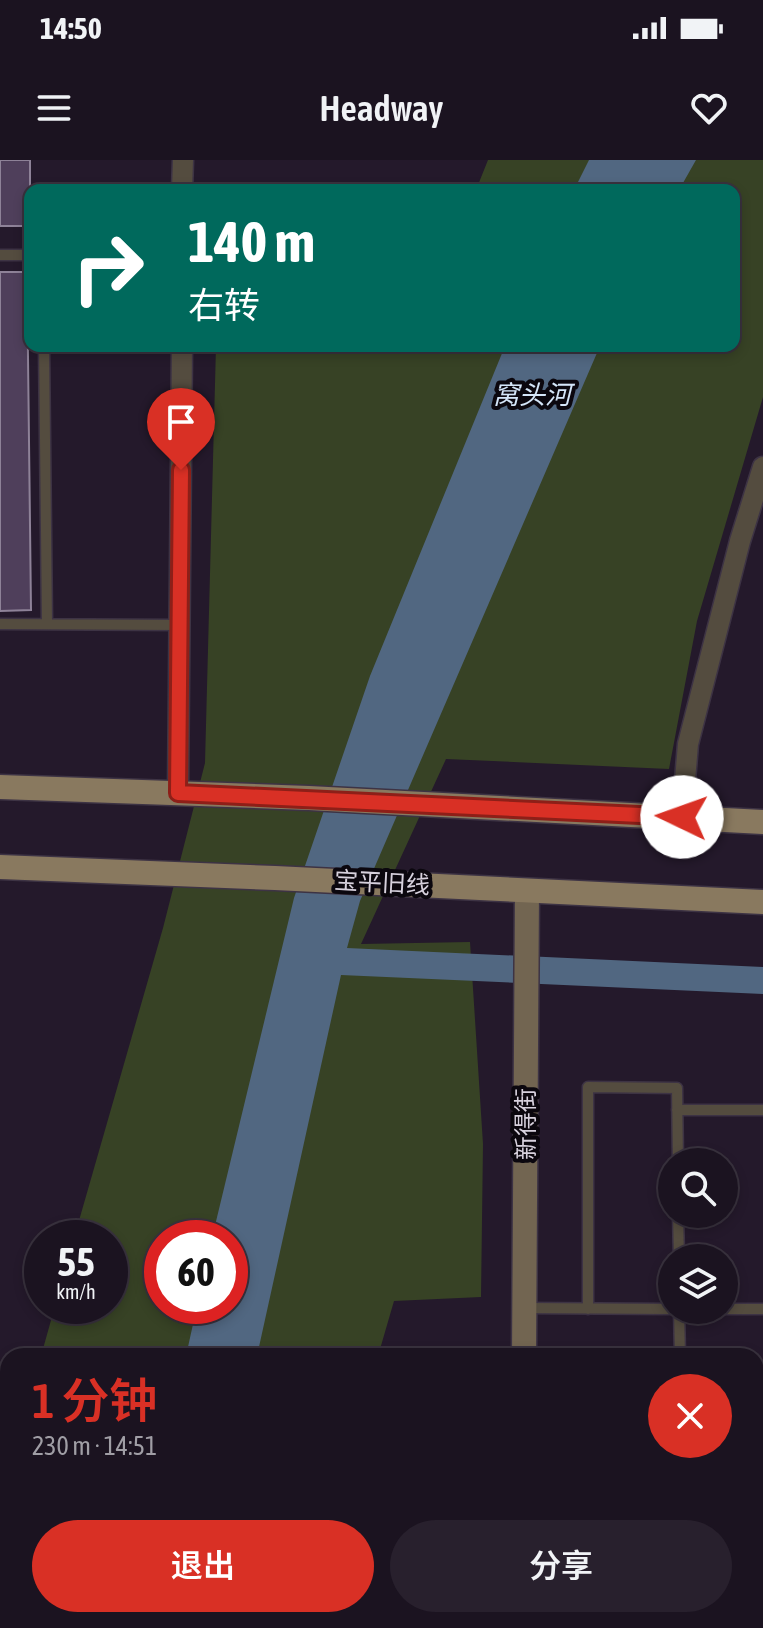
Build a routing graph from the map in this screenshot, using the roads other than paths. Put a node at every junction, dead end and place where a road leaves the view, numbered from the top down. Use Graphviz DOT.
graph roads {
  1 [pos="183,160"];
  2 [pos="182,184"];
  3 [pos="0,255"];
  4 [pos="24,255"];
  5 [pos="44,352"];
  6 [pos="182,352"];
  7 [pos="763,467"];
  8 [pos="0,624"];
  9 [pos="47,624"];
  10 [pos="180,625"];
  11 [pos="0,787"];
  12 [pos="178,793"];
  13 [pos="682,817"];
  14 [pos="763,822"];
  15 [pos="0,867"];
  16 [pos="527,891"];
  17 [pos="763,902"];
  18 [pos="677,1110"];
  19 [pos="763,1110"];
  20 [pos="678,1148"];
  21 [pos="524,1308"];
  22 [pos="588,1309"];
  23 [pos="658,1309"];
  24 [pos="738,1309"];
  25 [pos="763,1309"];
  26 [pos="679,1324"];
  27 [pos="524,1348"];
  28 [pos="680,1348"];
  1 -- 2 [label="street"];
  3 -- 4 [label="lane"];
  5 -- 9 [label="lane"];
  6 -- 10 [label="street"];
  7 -- 13 [label="street"];
  8 -- 9 [label="lane"];
  9 -- 10 [label="lane"];
  10 -- 12 [label="street"];
  11 -- 12 [label="main road"];
  12 -- 13 [label="main road"];
  13 -- 14 [label="main road"];
  15 -- 16 [label="main road, 宝平旧线"];
  16 -- 17 [label="main road, 宝平旧线"];
  16 -- 21 [label="street, 新得街"];
  18 -- 19 [label="lane"];
  18 -- 20 [label="lane"];
  18 -- 22 [label="lane"];
  21 -- 22 [label="lane"];
  21 -- 27 [label="street, 新得街"];
  22 -- 23 [label="lane"];
  24 -- 25 [label="lane"];
  26 -- 28 [label="lane"];
}
